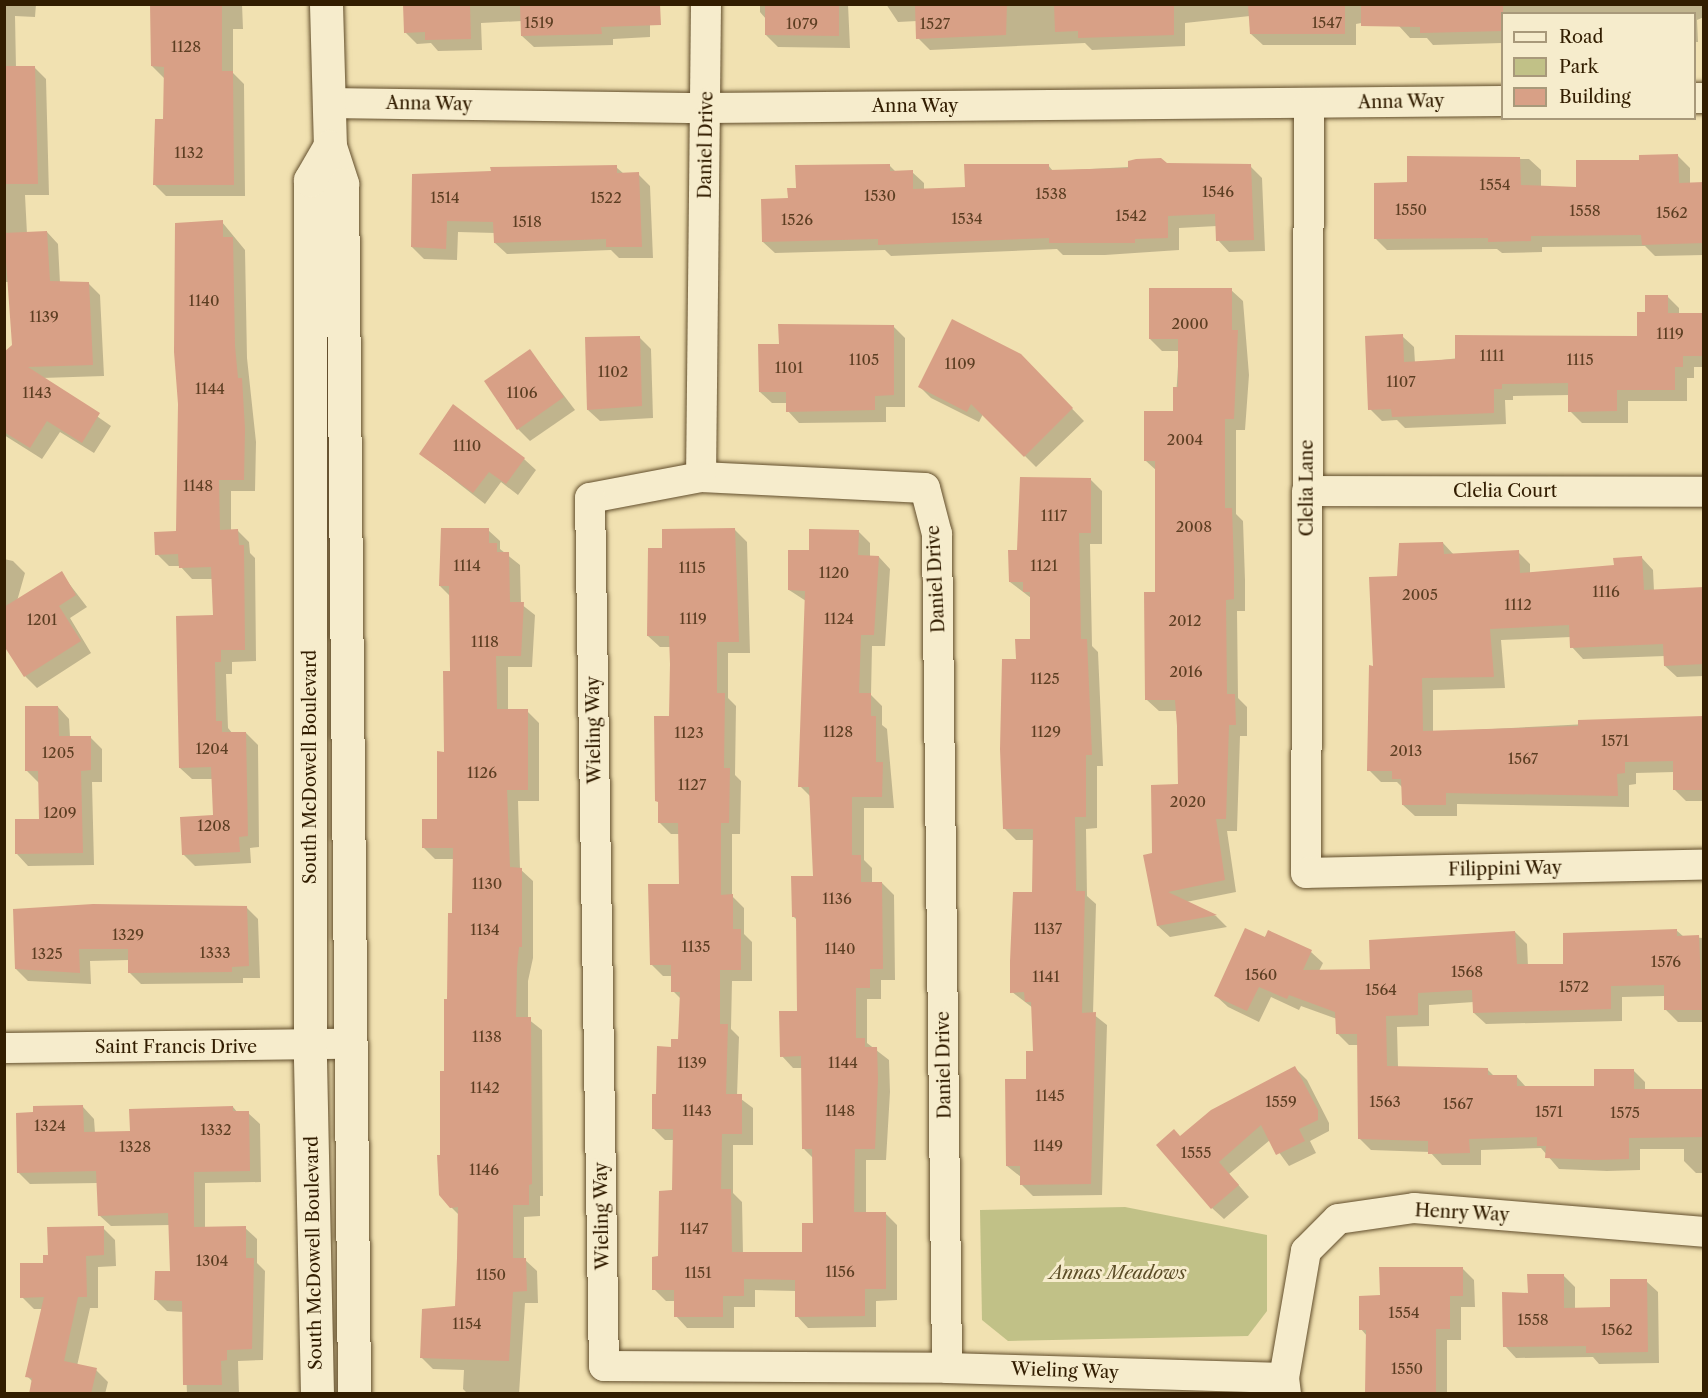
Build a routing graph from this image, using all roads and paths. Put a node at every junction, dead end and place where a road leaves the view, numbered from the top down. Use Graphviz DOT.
graph roads {
  1 [pos="326,4"];
  2 [pos="706,4"];
  3 [pos="1501,100"];
  4 [pos="328,103"];
  5 [pos="1309,104"];
  6 [pos="707,108"];
  7 [pos="330,146"];
  8 [pos="701,477"];
  9 [pos="1307,491"];
  10 [pos="1704,492"];
  11 [pos="1704,865"];
  12 [pos="1306,873"];
  13 [pos="348,1044"];
  14 [pos="310,1046"];
  15 [pos="4,1048"];
  16 [pos="1704,1232"];
  17 [pos="947,1368"];
  18 [pos="1285,1386"];
  19 [pos="317,1394"];
  20 [pos="354,1394"];
  1 -- 4 [label="main road, South McDowell Boulevard"];
  2 -- 6 [label="street, Daniel Drive"];
  3 -- 5 [label="street, Anna Way"];
  4 -- 6 [label="street, Anna Way"];
  4 -- 7 [label="main road, South McDowell Boulevard"];
  5 -- 6 [label="street, Anna Way"];
  5 -- 9 [label="street, Clelia Lane"];
  6 -- 8 [label="street, Daniel Drive"];
  7 -- 13 [label="main road, South McDowell Boulevard"];
  7 -- 14 [label="main road, South McDowell Boulevard"];
  8 -- 17 [label="street, Daniel Drive"];
  8 -- 17 [label="street, Wieling Way"];
  9 -- 10 [label="street, Clelia Court"];
  9 -- 12 [label="street, Clelia Lane"];
  11 -- 12 [label="street, Filippini Way"];
  13 -- 14 [label="street, Saint Francis Drive"];
  13 -- 20 [label="main road, South McDowell Boulevard"];
  14 -- 15 [label="street, Saint Francis Drive"];
  14 -- 19 [label="main road, South McDowell Boulevard"];
  16 -- 18 [label="street, Henry Way"];
  17 -- 18 [label="street, Wieling Way"];
}
